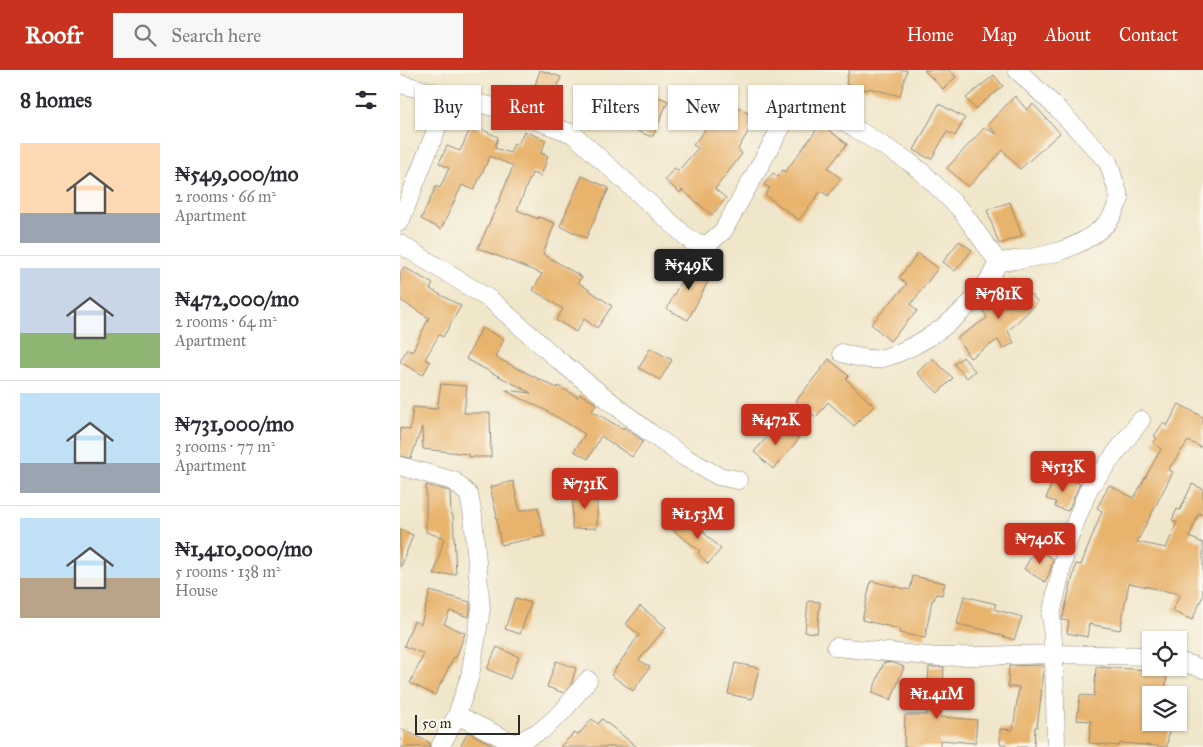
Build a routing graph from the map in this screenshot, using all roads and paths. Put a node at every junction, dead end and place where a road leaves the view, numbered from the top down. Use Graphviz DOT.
graph roads {
  1 [pos="1017,70"];
  2 [pos="400,84"];
  3 [pos="415,88"];
  4 [pos="481,104"];
  5 [pos="436,130"];
  6 [pos="400,222"];
  7 [pos="400,244"];
  8 [pos="998,262"];
  9 [pos="842,353"];
  10 [pos="1141,420"];
  11 [pos="400,466"];
  12 [pos="738,480"];
  13 [pos="836,647"];
  14 [pos="1054,654"];
  15 [pos="1142,656"];
  16 [pos="1187,664"];
  17 [pos="1203,669"];
  18 [pos="588,680"];
  19 [pos="456,715"];
  20 [pos="515,746"];
  21 [pos="440,747"];
  22 [pos="1056,747"];
  1 -- 8 [label="street"];
  2 -- 3 [label="street"];
  4 -- 8 [label="street"];
  5 -- 6 [label="street"];
  7 -- 12 [label="street"];
  8 -- 9 [label="street"];
  10 -- 14 [label="street"];
  11 -- 19 [label="street"];
  13 -- 14 [label="street"];
  14 -- 15 [label="street"];
  14 -- 22 [label="street"];
  16 -- 17 [label="street"];
  18 -- 20 [label="street"];
  19 -- 20 [label="street"];
  19 -- 21 [label="street"];
}
